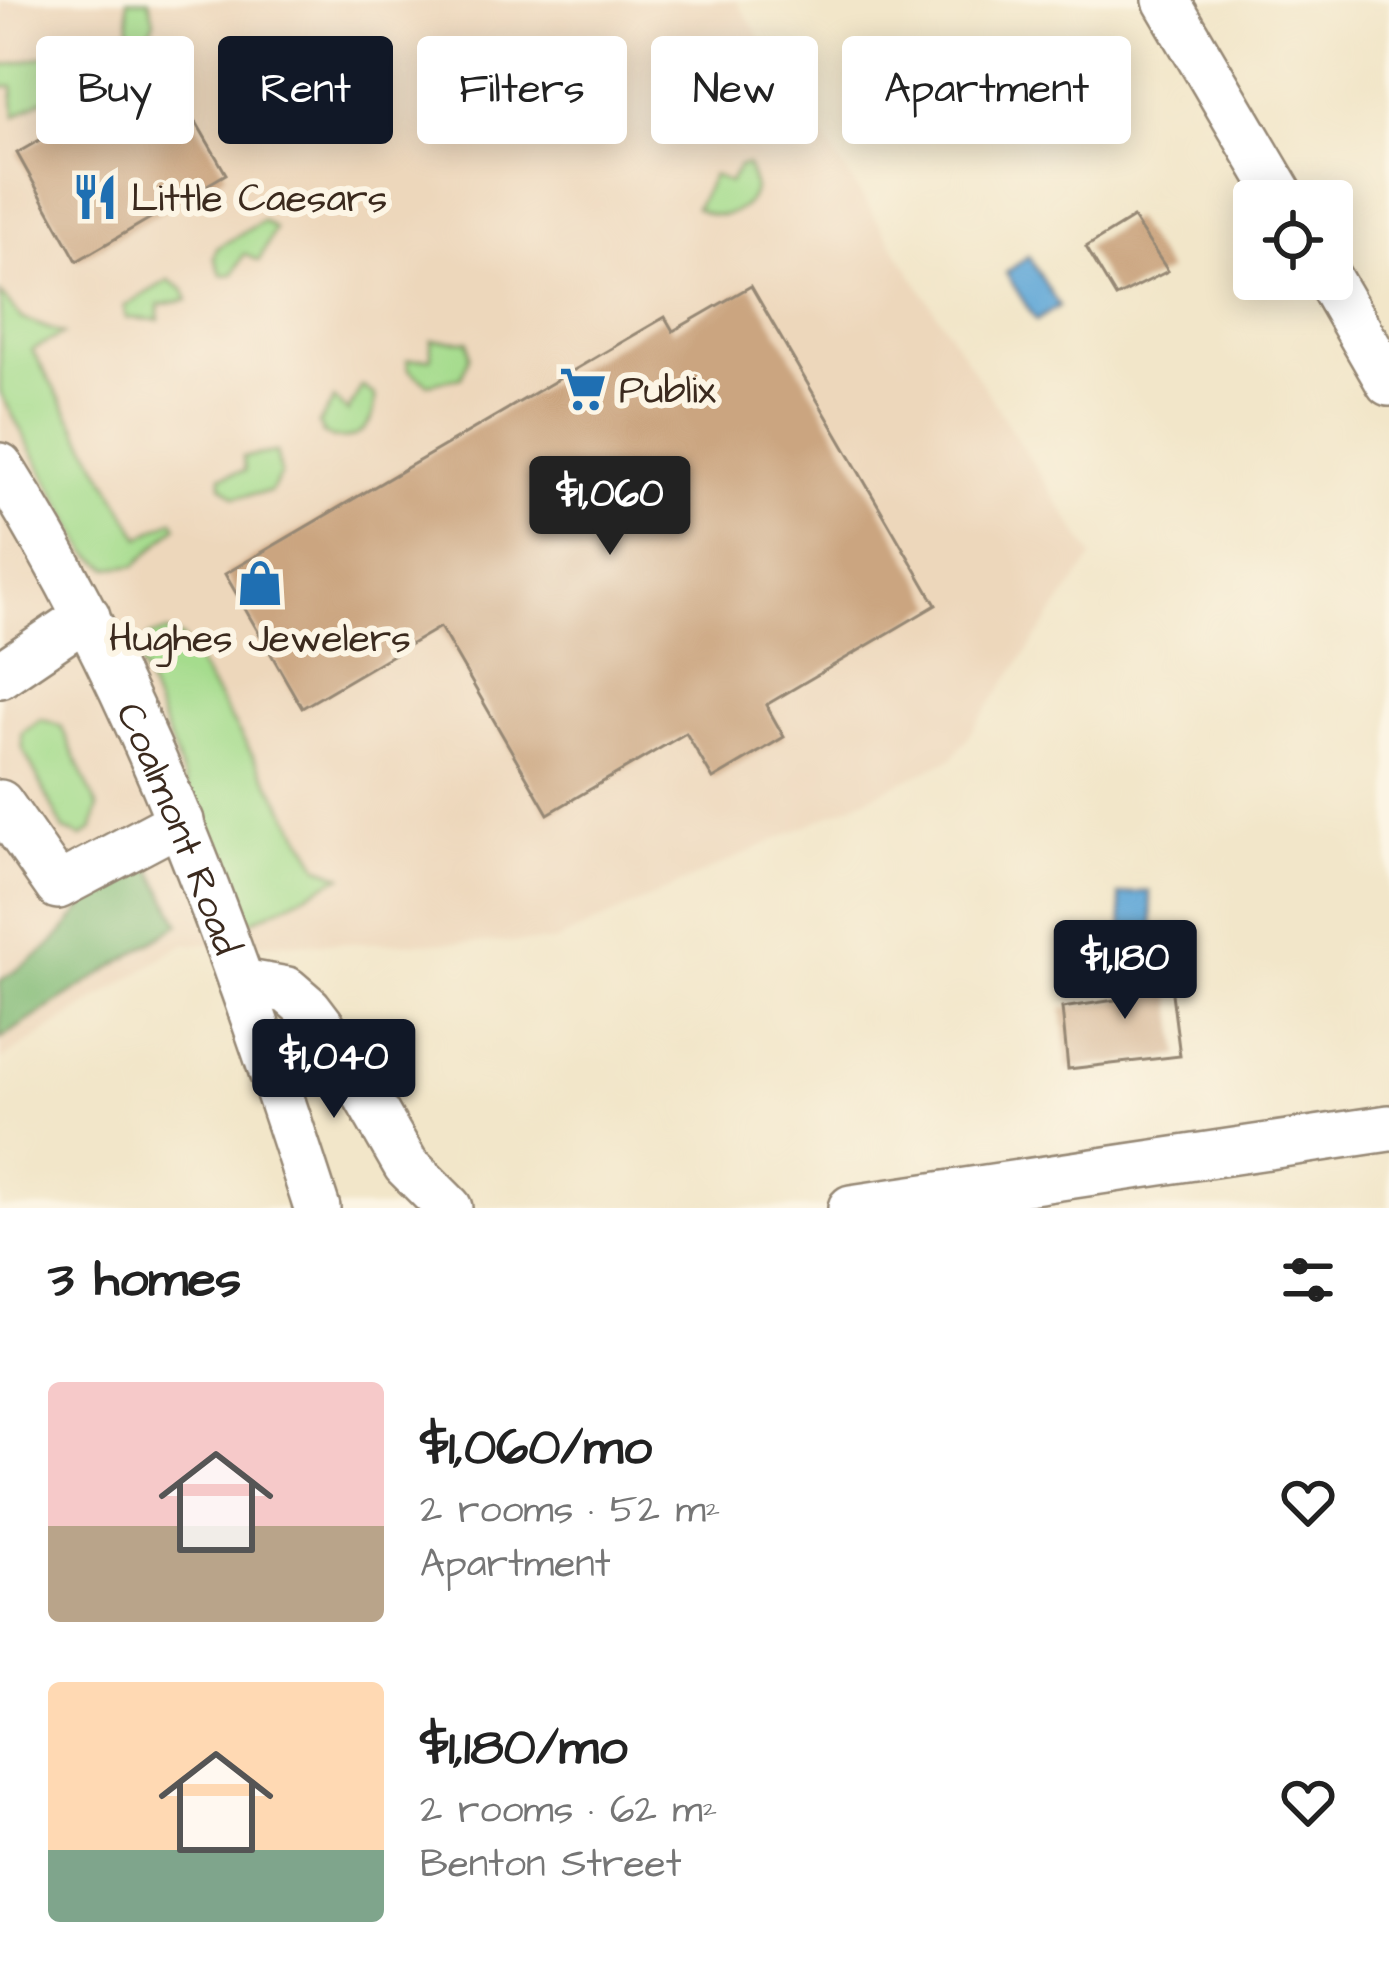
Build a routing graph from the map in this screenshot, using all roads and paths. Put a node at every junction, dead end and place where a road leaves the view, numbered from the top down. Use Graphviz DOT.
graph roads {
  1 [pos="1166,0"];
  2 [pos="1272,180"];
  3 [pos="1341,300"];
  4 [pos="1389,383"];
  5 [pos="5,486"];
  6 [pos="87,616"];
  7 [pos="0,675"];
  8 [pos="0,803"];
  9 [pos="181,821"];
  10 [pos="241,982"];
  11 [pos="1389,1128"];
  12 [pos="317,1208"];
  13 [pos="449,1208"];
  14 [pos="851,1208"];
  1 -- 2 [label="street"];
  3 -- 4 [label="street"];
  5 -- 6 [label="street, Coalmont Road"];
  6 -- 7 [label="street"];
  6 -- 9 [label="street, Coalmont Road"];
  8 -- 9 [label="street"];
  9 -- 10 [label="street, Coalmont Road"];
  10 -- 12 [label="street, Coalmont Road"];
  10 -- 13 [label="street"];
  11 -- 14 [label="street"];
}
